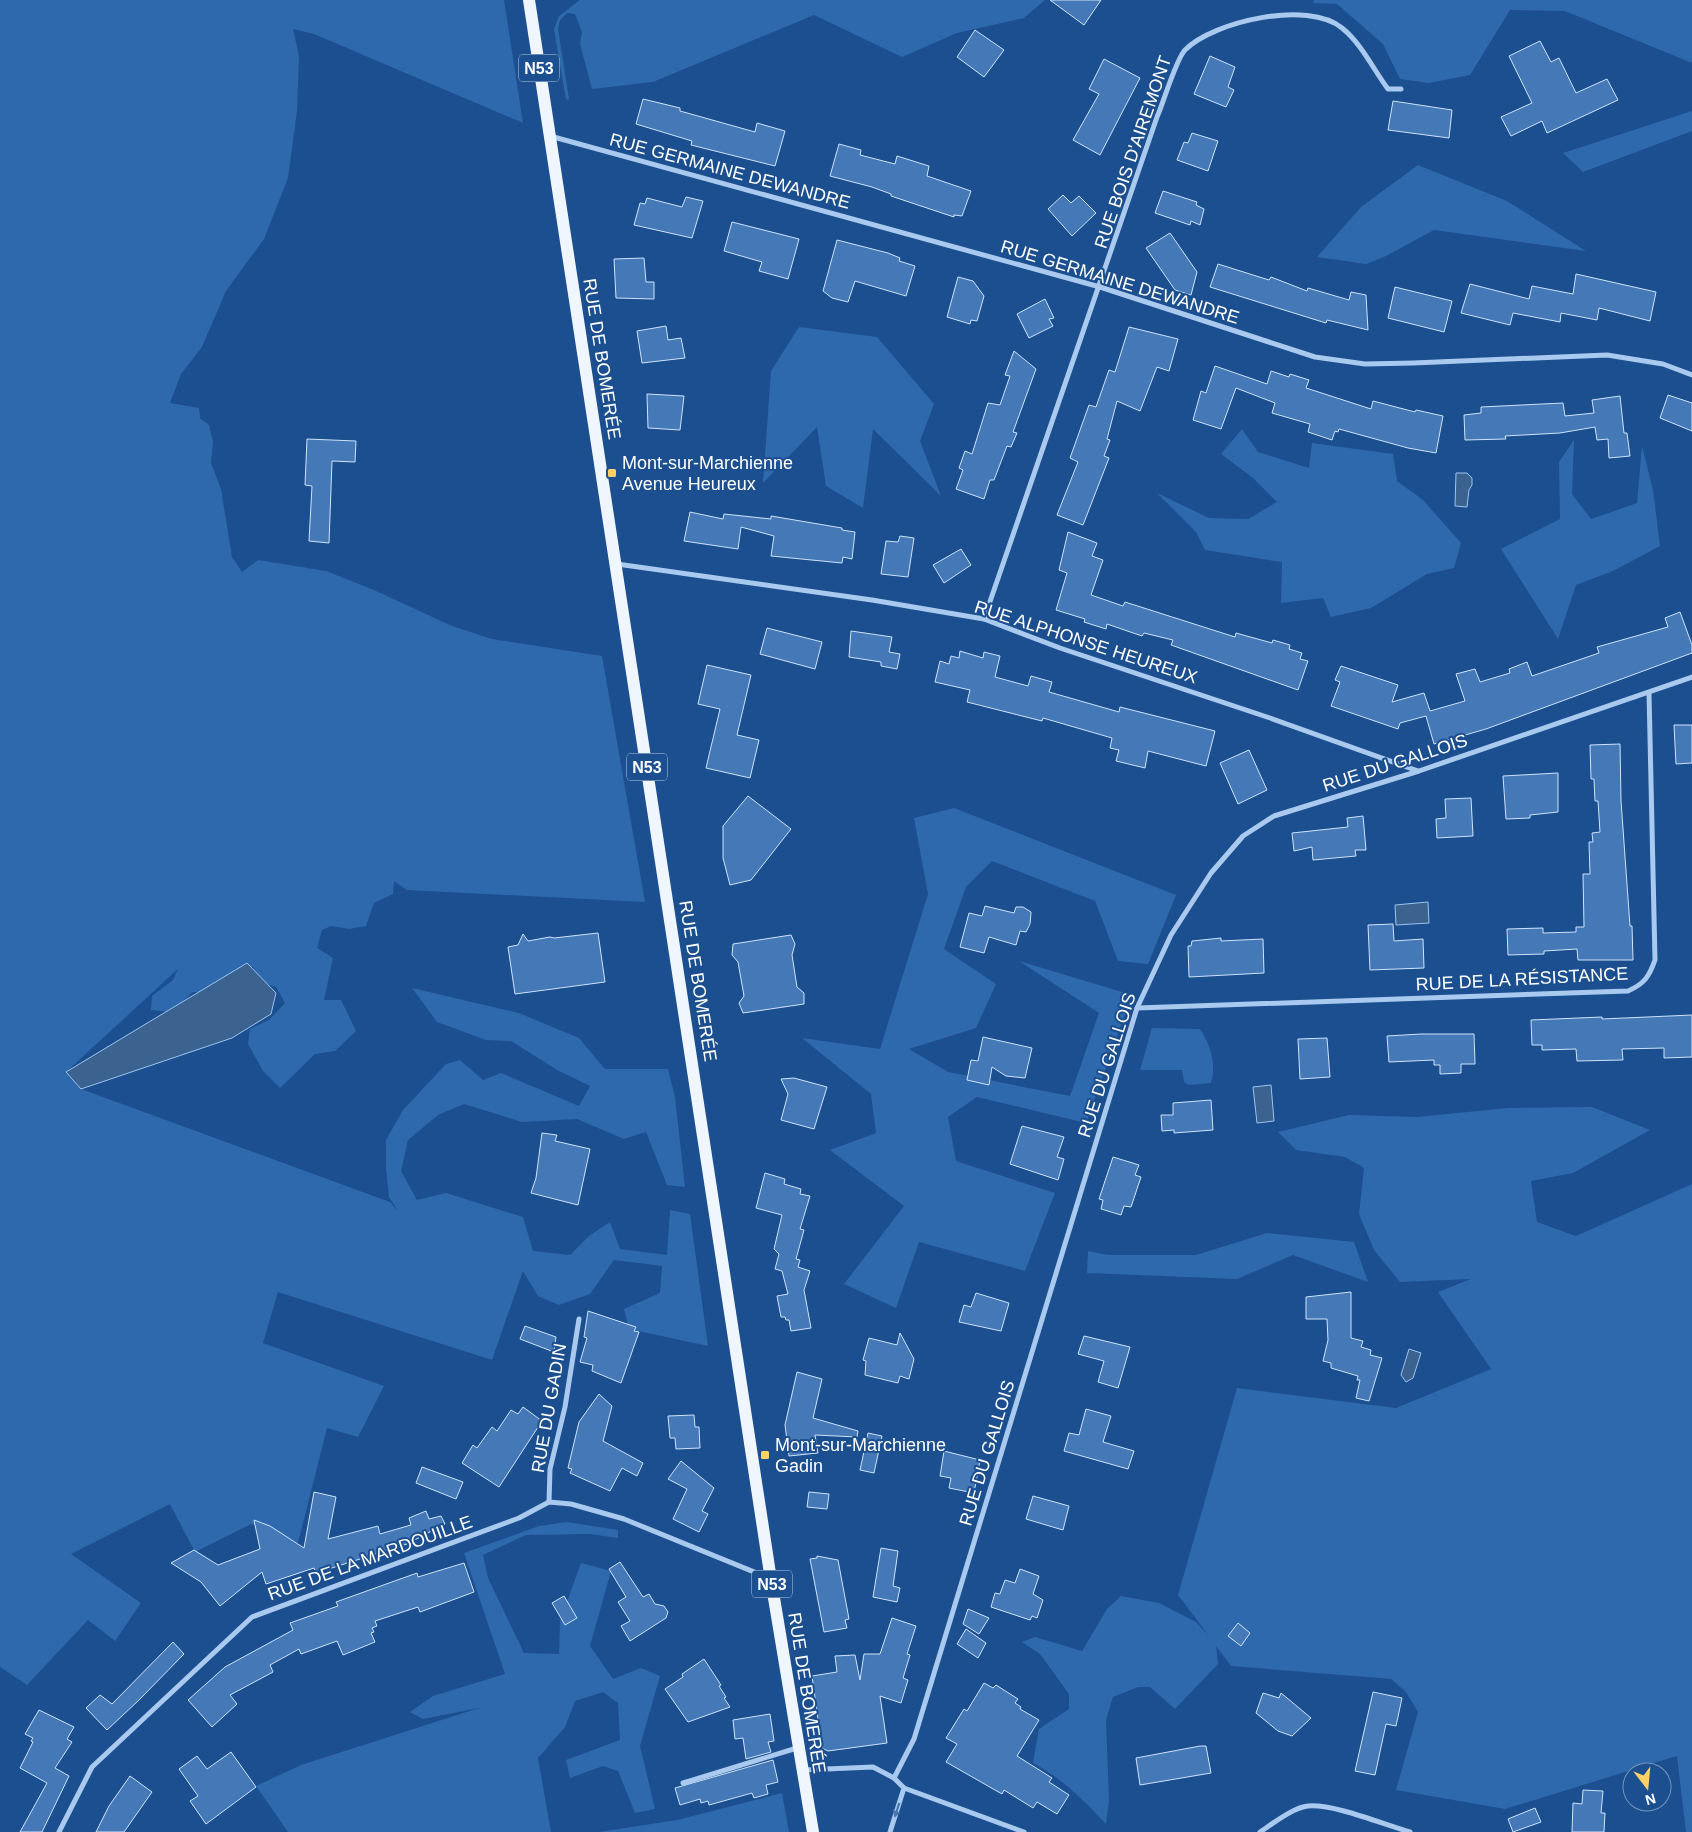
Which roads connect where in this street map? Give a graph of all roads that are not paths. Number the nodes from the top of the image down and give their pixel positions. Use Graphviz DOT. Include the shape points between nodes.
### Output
graph roads {
  1 [pos="529,0"];
  2 [pos="1401,89"];
  3 [pos="549,136"];
  4 [pos="1100,287"];
  5 [pos="1692,375"];
  6 [pos="616,564"];
  7 [pos="984,619"];
  8 [pos="1692,677"];
  9 [pos="1649,693"];
  10 [pos="1419,771"];
  11 [pos="1137,1008"];
  12 [pos="579,1319"];
  13 [pos="549,1502"];
  14 [pos="771,1580"];
  15 [pos="798,1747"];
  16 [pos="802,1770"];
  17 [pos="894,1778"];
  18 [pos="683,1783"];
  19 [pos="904,1788"];
  20 [pos="58,1832"];
  21 [pos="813,1832"];
  22 [pos="890,1832"];
  23 [pos="1024,1832"];
  24 [pos="1260,1832"];
  25 [pos="1410,1832"];
  1 -- 3 [label="main road, N53"];
  2 -- 4 [label="street, RUE BOIS D'AIREMONT" via="1388,89 1356,41 1341,27 1326,20 1292,13 1268,16 1219,29 1200,38 1183,52 1157,118"];
  3 -- 4 [label="street, RUE GERMAINE DEWANDRE"];
  3 -- 6 [label="main road, RUE DE BOMERÉE / N53"];
  4 -- 5 [label="street, RUE GERMAINE DEWANDRE" via="1315,357 1339,361 1413,364 1607,355 1663,364"];
  4 -- 7 [label="street, RUE BOIS D'AIREMONT"];
  6 -- 7 [label="street, RUE ALPHONSE HEUREUX"];
  6 -- 14 [label="main road, RUE DE BOMERÉE / N53"];
  7 -- 10 [label="street, RUE ALPHONSE HEUREUX"];
  8 -- 9 [label="street, RUE DU GALLOIS"];
  9 -- 10 [label="street, RUE DU GALLOIS"];
  9 -- 11 [label="street, RUE DE LA RÉSISTANCE" via="1654,960 1650,975 1642,985 1628,991"];
  10 -- 11 [label="street, RUE DU GALLOIS" via="1274,816 1243,836 1211,873 1171,935"];
  11 -- 17 [label="street, RUE DU GALLOIS" via="914,1739"];
  12 -- 13 [label="street, RUE DU GADIN" via="565,1406 550,1469"];
  13 -- 14 [label="street" via="570,1504 624,1519"];
  13 -- 20 [label="street, RUE DE LA MARDOUILLE" via="518,1518 252,1617 92,1767"];
  14 -- 15 [label="main road, RUE DE BOMERÉE / N53"];
  15 -- 16 [label="main road, RUE DE BOMERÉE / N53"];
  15 -- 18 [label="street"];
  16 -- 17 [label="street" via="873,1767"];
  16 -- 21 [label="main road, RUE DE BOMERÉE / N53"];
  17 -- 19 [label="street"];
  19 -- 22 [label="street, one-way"];
  19 -- 23 [label="street"];
  24 -- 25 [label="street" via="1306,1806 1334,1809"];
}
